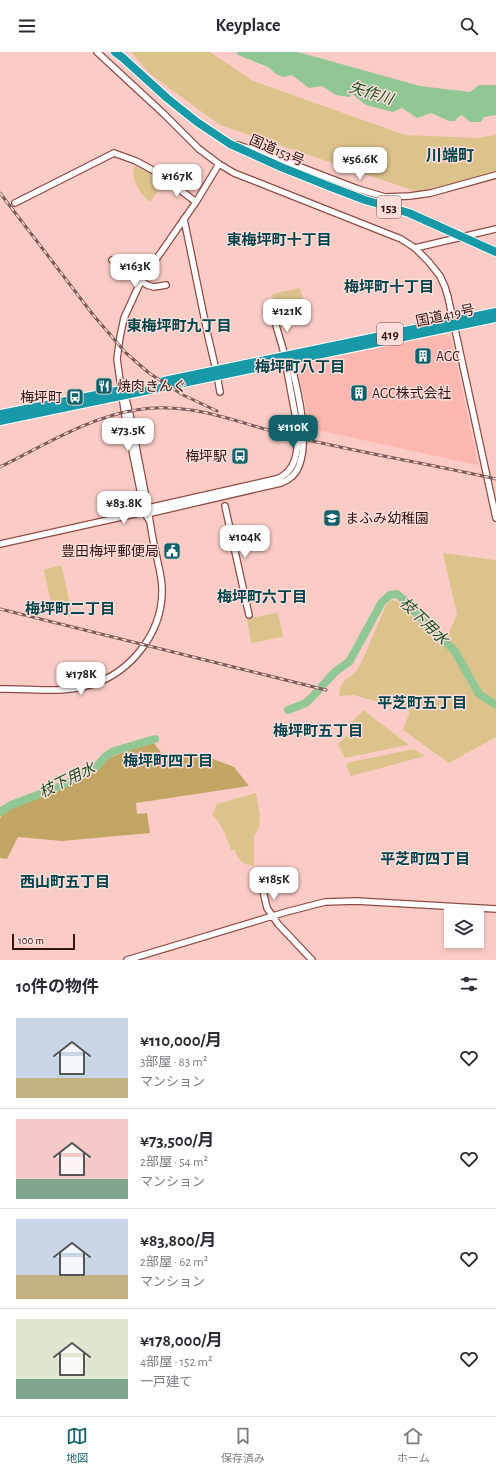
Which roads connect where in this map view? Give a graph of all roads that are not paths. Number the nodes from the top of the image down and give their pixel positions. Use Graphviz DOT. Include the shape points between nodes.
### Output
graph roads {
  1 [pos="97,52"];
  2 [pos="115,52"];
  3 [pos="230,144"];
  4 [pos="219,164"];
  5 [pos="496,176"];
  6 [pos="196,202"];
  7 [pos="15,203"];
  8 [pos="184,219"];
  9 [pos="496,229"];
  10 [pos="464,237"];
  11 [pos="415,248"];
  12 [pos="496,252"];
  13 [pos="112,260"];
  14 [pos="141,281"];
  15 [pos="166,285"];
  16 [pos="496,312"];
  17 [pos="496,318"];
  18 [pos="275,322"];
  19 [pos="454,323"];
  20 [pos="287,356"];
  21 [pos="217,373"];
  22 [pos="220,392"];
  23 [pos="124,393"];
  24 [pos="0,414"];
  25 [pos="0,421"];
  26 [pos="225,506"];
  27 [pos="147,511"];
  28 [pos="496,518"];
  29 [pos="0,544"];
  30 [pos="249,615"];
  31 [pos="0,689"];
  32 [pos="262,891"];
  33 [pos="496,909"];
  34 [pos="272,916"];
  35 [pos="127,960"];
  36 [pos="312,960"];
  1 -- 4 [label="street" via="199,149"];
  2 -- 3 [label="highway, 国道153号 / 153" via="197,122"];
  3 -- 5 [label="street" via="242,145 385,197 431,194"];
  3 -- 10 [label="highway, 国道153号 / 153" via="331,187 410,213"];
  4 -- 6 [label="street"];
  4 -- 11 [label="street" via="270,188 393,235"];
  6 -- 7 [label="street" via="158,173 114,153"];
  6 -- 8 [label="street"];
  8 -- 14 [label="street"];
  8 -- 21 [label="street"];
  9 -- 10 [label="street"];
  10 -- 11 [label="street"];
  10 -- 12 [label="highway, 国道153号 / 153"];
  11 -- 19 [label="street" via="440,276 446,287"];
  13 -- 14 [label="street"];
  14 -- 15 [label="street" via="154,287"];
  14 -- 23 [label="street" via="124,318 120,337 117,358"];
  16 -- 19 [label="highway, 国道419号 / 419"];
  17 -- 19 [label="highway, 国道419号 / 419"];
  18 -- 20 [label="street"];
  19 -- 20 [label="highway, 国道419号 / 419"];
  19 -- 28 [label="street"];
  20 -- 21 [label="highway, 国道419号 / 419"];
  20 -- 27 [label="street" via="301,408 303,429 300,461 294,474 282,483"];
  21 -- 22 [label="street"];
  21 -- 23 [label="highway, 国道419号 / 419"];
  23 -- 24 [label="highway, 国道419号 / 419"];
  23 -- 25 [label="highway, 国道419号 / 419"];
  23 -- 27 [label="street" via="125,416"];
  26 -- 30 [label="street"];
  27 -- 29 [label="street"];
  27 -- 31 [label="street" via="161,577 162,597 151,634 135,658 114,674 83,687 60,690"];
  32 -- 34 [label="street"];
  33 -- 34 [label="street" via="336,901"];
  34 -- 35 [label="street"];
  34 -- 36 [label="street"];
}
